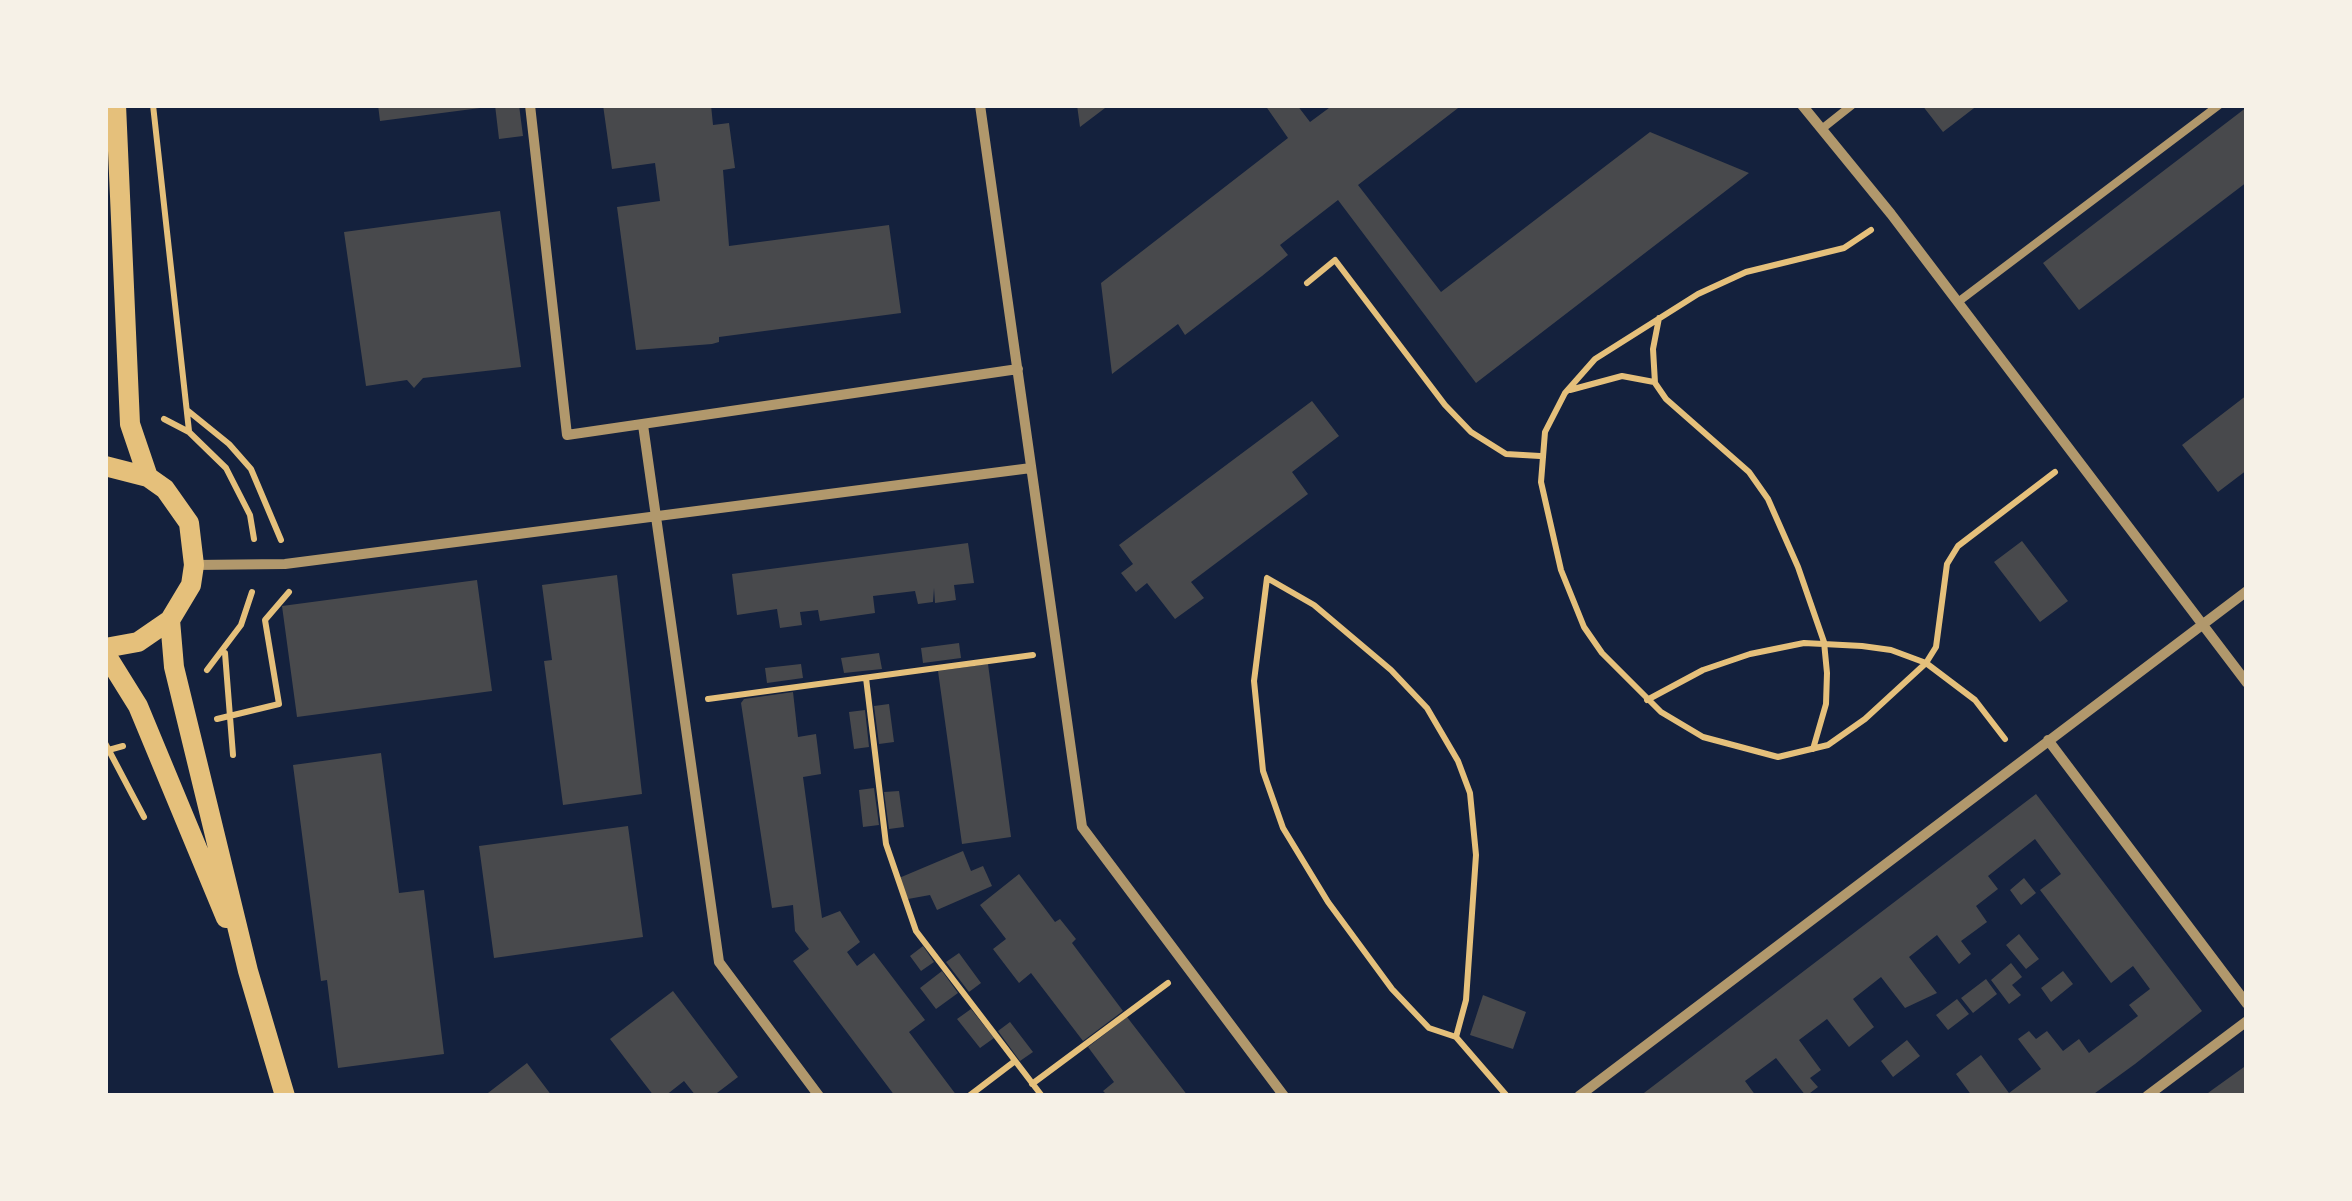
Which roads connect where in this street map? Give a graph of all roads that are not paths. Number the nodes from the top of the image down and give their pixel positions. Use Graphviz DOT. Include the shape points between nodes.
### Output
graph roads {
  1 [pos="116,105"];
  2 [pos="530,105"];
  3 [pos="980,105"];
  4 [pos="1802,105"];
  5 [pos="1852,105"];
  6 [pos="2219,105"];
  7 [pos="1822,128"];
  8 [pos="1958,302"];
  9 [pos="1018,368"];
  10 [pos="643,425"];
  11 [pos="105,466"];
  12 [pos="1031,468"];
  13 [pos="148,477"];
  14 [pos="654,516"];
  15 [pos="194,565"];
  16 [pos="2247,591"];
  17 [pos="170,620"];
  18 [pos="2202,625"];
  19 [pos="105,651"];
  20 [pos="2247,682"];
  21 [pos="2048,740"];
  22 [pos="248,971"];
  23 [pos="2247,1004"];
  24 [pos="2247,1021"];
  25 [pos="285,1096"];
  26 [pos="819,1096"];
  27 [pos="1284,1096"];
  28 [pos="1579,1096"];
  29 [pos="2146,1096"];
  1 -- 13 [label="main road" via="130,424"];
  2 -- 10 [label="street" via="566,435"];
  3 -- 9 [label="street"];
  4 -- 7 [label="street"];
  5 -- 7 [label="lane"];
  6 -- 8 [label="lane"];
  7 -- 8 [label="street"];
  8 -- 18 [label="street"];
  9 -- 10 [label="street"];
  9 -- 12 [label="street"];
  10 -- 14 [label="street"];
  11 -- 13 [label="main road"];
  12 -- 14 [label="street"];
  12 -- 27 [label="street" via="1082,827"];
  13 -- 15 [label="main road" via="189,524"];
  14 -- 15 [label="street" via="285,564"];
  14 -- 26 [label="street" via="719,962"];
  15 -- 17 [label="main road" via="191,585"];
  16 -- 18 [label="street"];
  17 -- 19 [label="main road" via="138,642"];
  17 -- 22 [label="main road" via="174,667"];
  18 -- 20 [label="street"];
  18 -- 21 [label="street"];
  19 -- 22 [label="main road" via="130,690"];
  21 -- 23 [label="street"];
  21 -- 28 [label="street"];
  22 -- 25 [label="main road"];
  24 -- 29 [label="street"];
}
